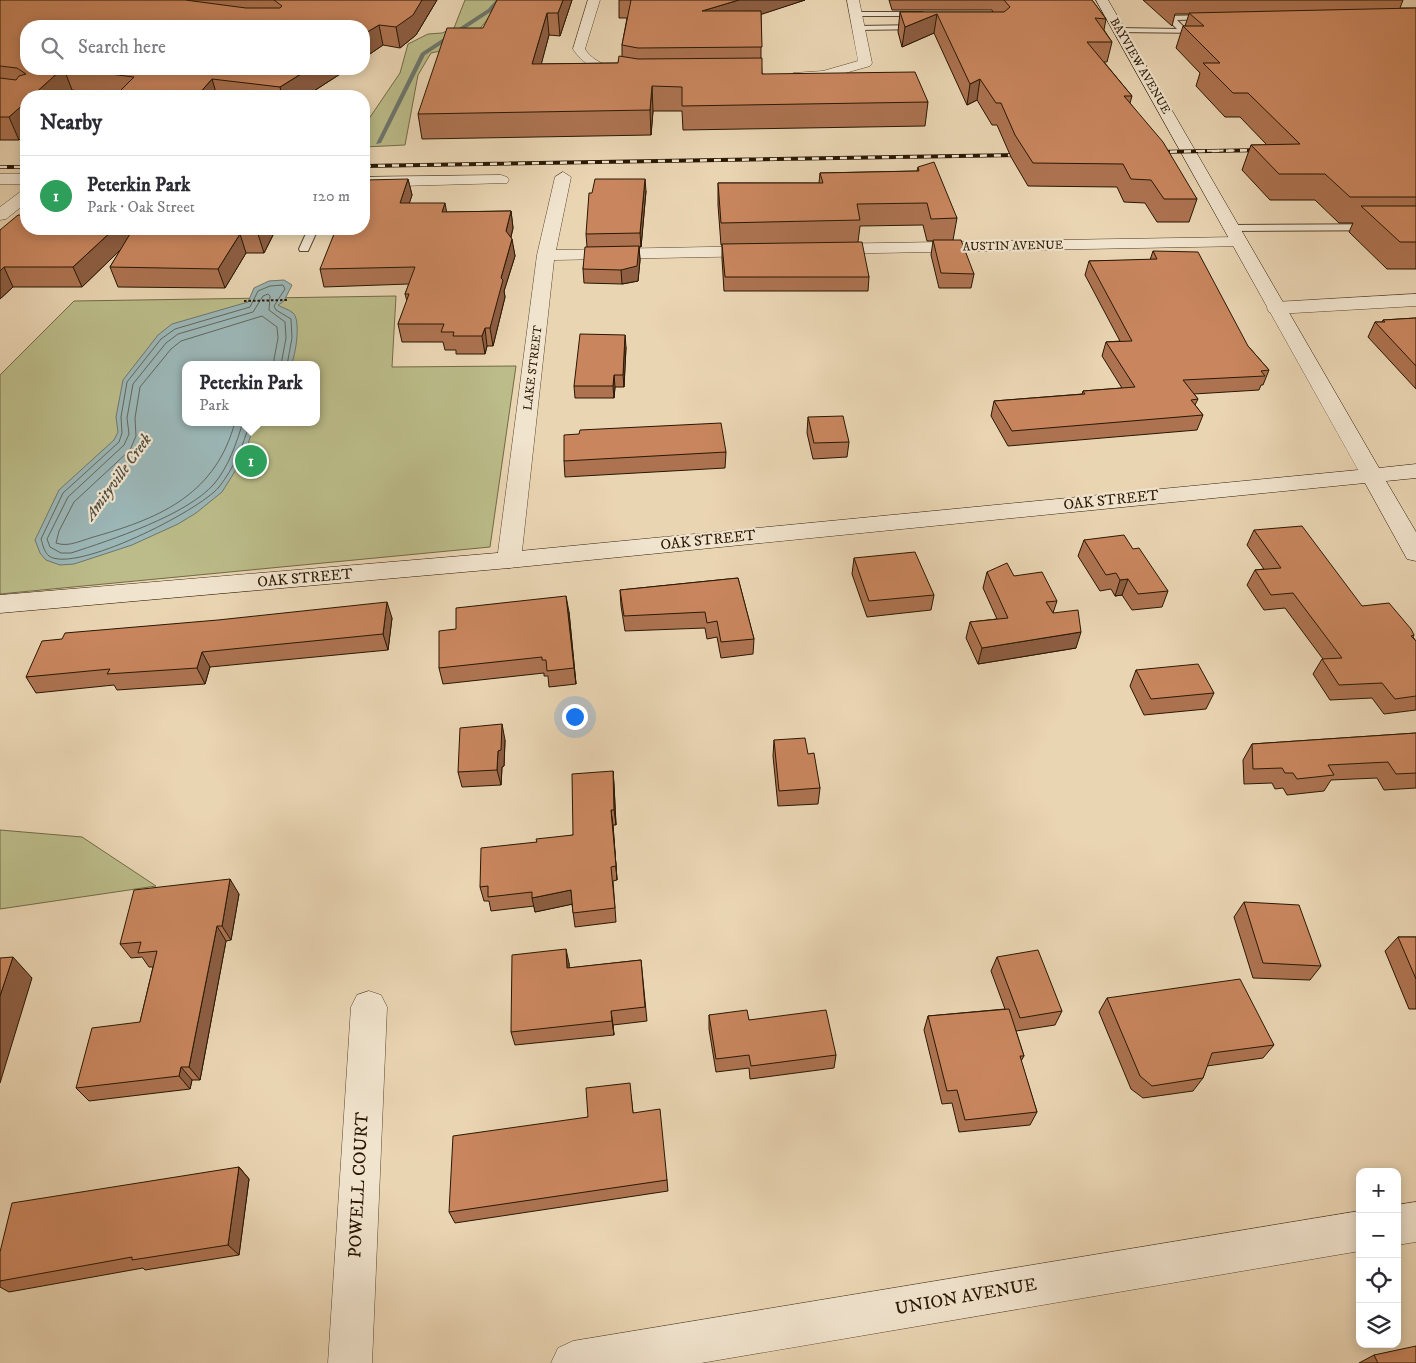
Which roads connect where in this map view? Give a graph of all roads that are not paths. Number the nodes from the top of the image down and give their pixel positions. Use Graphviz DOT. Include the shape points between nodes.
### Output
graph roads {
  1 [pos="594,0"];
  2 [pos="853,0"];
  3 [pos="1102,0"];
  4 [pos="855,14"];
  5 [pos="933,14"];
  6 [pos="1220,17"];
  7 [pos="934,27"];
  8 [pos="858,28"];
  9 [pos="1119,30"];
  10 [pos="1213,30"];
  11 [pos="1184,31"];
  12 [pos="639,76"];
  13 [pos="785,76"];
  14 [pos="563,177"];
  15 [pos="20,179"];
  16 [pos="0,180"];
  17 [pos="502,180"];
  18 [pos="370,182"];
  19 [pos="20,200"];
  20 [pos="0,215"];
  21 [pos="1416,227"];
  22 [pos="310,235"];
  23 [pos="1236,235"];
  24 [pos="304,249"];
  25 [pos="811,249"];
  26 [pos="772,250"];
  27 [pos="546,255"];
  28 [pos="1416,300"];
  29 [pos="1276,308"];
  30 [pos="1416,471"];
  31 [pos="1371,474"];
  32 [pos="1416,553"];
  33 [pos="509,560"];
  34 [pos="0,604"];
  35 [pos="368,1007"];
  36 [pos="1416,1222"];
  37 [pos="1401,1224"];
  38 [pos="1356,1232"];
  39 [pos="350,1363"];
  40 [pos="573,1363"];
  1 -- 12 [label="street" via="579,49 583,58 614,72"];
  2 -- 4 [label="street"];
  3 -- 9 [label="street, BAYVIEW AVENUE"];
  4 -- 5 [label="lane"];
  4 -- 8 [label="street"];
  6 -- 11 [label="lane" via="1171,18"];
  7 -- 8 [label="lane"];
  8 -- 13 [label="street" via="864,63 824,76"];
  9 -- 11 [label="lane"];
  9 -- 23 [label="street, BAYVIEW AVENUE"];
  10 -- 11 [label="lane"];
  14 -- 27 [label="street, LAKE STREET"];
  15 -- 16 [label="street"];
  17 -- 18 [label="street"];
  19 -- 20 [label="street"];
  21 -- 23 [label="lane"];
  22 -- 24 [label="lane"];
  23 -- 25 [label="street, AUSTIN AVENUE"];
  23 -- 29 [label="street, BAYVIEW AVENUE"];
  26 -- 27 [label="street"];
  27 -- 33 [label="street, LAKE STREET"];
  28 -- 29 [label="street"];
  29 -- 31 [label="street, BAYVIEW AVENUE"];
  30 -- 31 [label="street, OAK STREET"];
  31 -- 32 [label="street, BAYVIEW AVENUE"];
  31 -- 33 [label="street, OAK STREET"];
  33 -- 34 [label="street, OAK STREET"];
  35 -- 39 [label="street, POWELL COURT"];
  36 -- 37 [label="street"];
  38 -- 40 [label="street, UNION AVENUE"];
}
